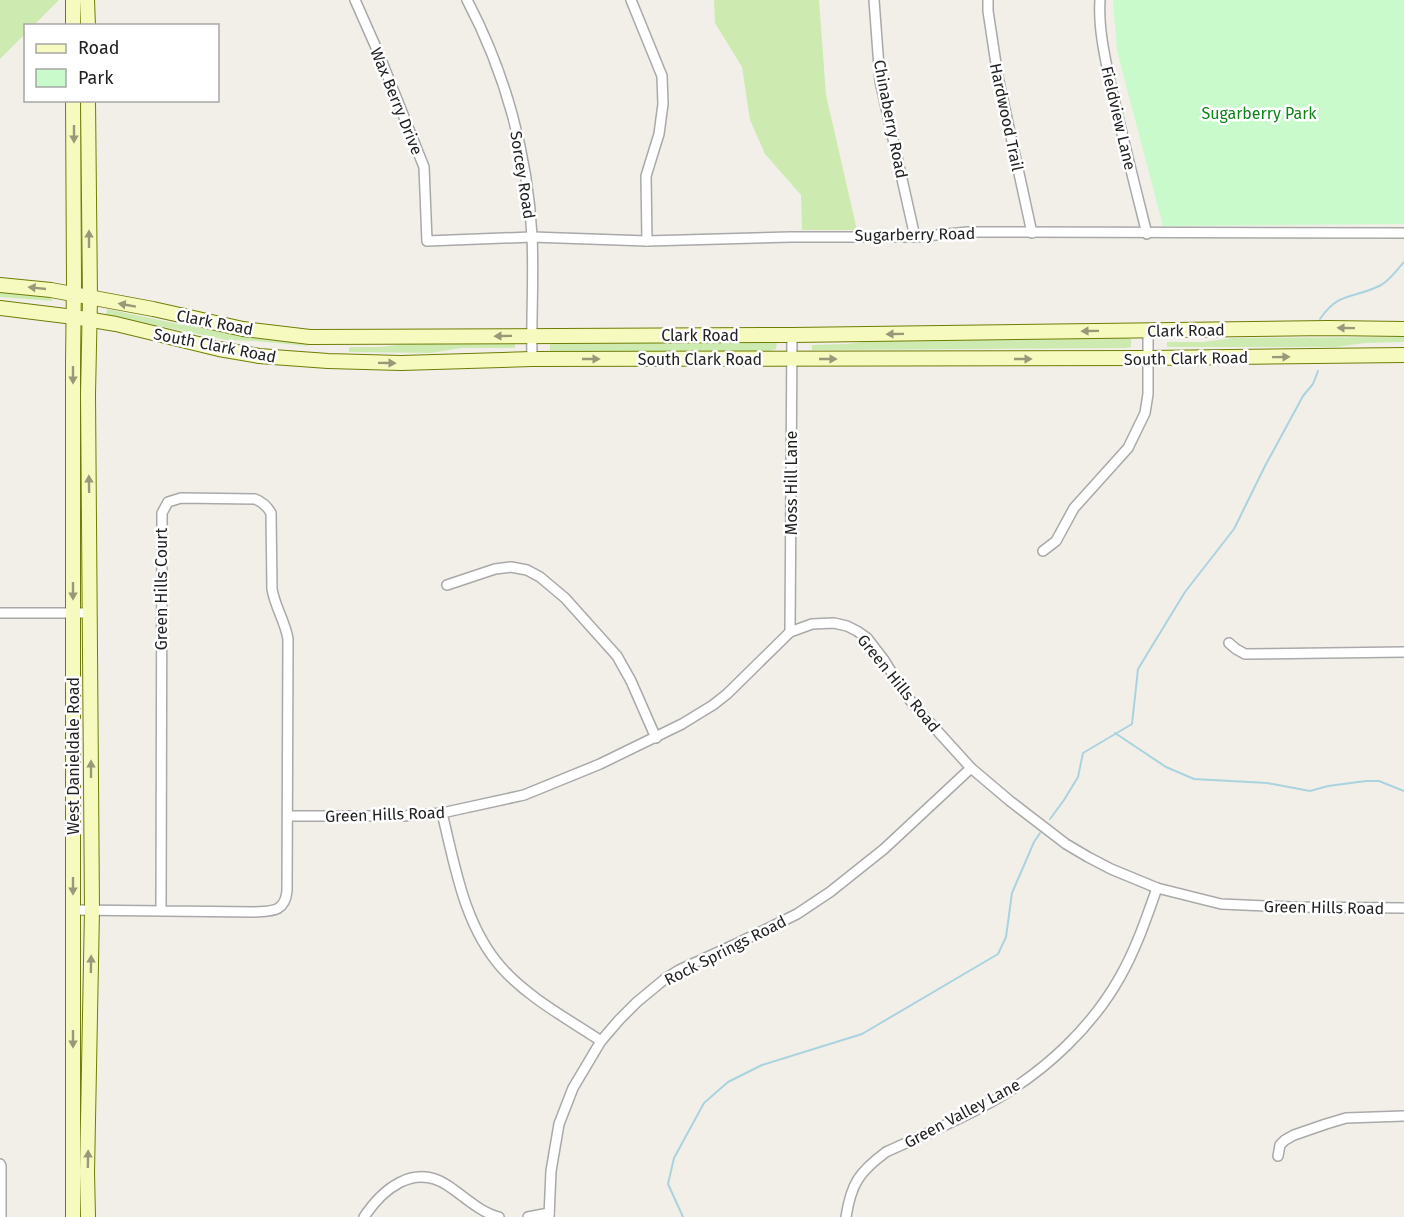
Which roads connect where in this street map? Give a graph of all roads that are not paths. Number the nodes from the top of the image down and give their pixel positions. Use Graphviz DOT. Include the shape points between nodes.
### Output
graph roads {
  1 [pos="73,0"];
  2 [pos="87,0"];
  3 [pos="354,0"];
  4 [pos="467,0"];
  5 [pos="631,0"];
  6 [pos="874,0"];
  7 [pos="988,0"];
  8 [pos="1100,0"];
  9 [pos="73,24"];
  10 [pos="87,24"];
  11 [pos="73,102"];
  12 [pos="88,102"];
  13 [pos="1032,233"];
  14 [pos="1404,233"];
  15 [pos="1147,234"];
  16 [pos="532,237"];
  17 [pos="915,237"];
  18 [pos="427,241"];
  19 [pos="647,241"];
  20 [pos="0,285"];
  21 [pos="74,295"];
  22 [pos="90,298"];
  23 [pos="0,308"];
  24 [pos="74,316"];
  25 [pos="89,319"];
  26 [pos="1404,329"];
  27 [pos="1148,331"];
  28 [pos="792,335"];
  29 [pos="531,336"];
  30 [pos="330,338"];
  31 [pos="1404,355"];
  32 [pos="1148,358"];
  33 [pos="532,359"];
  34 [pos="792,359"];
  35 [pos="328,361"];
  36 [pos="89,460"];
  37 [pos="73,462"];
  38 [pos="1043,550"];
  39 [pos="73,551"];
  40 [pos="90,551"];
  41 [pos="447,585"];
  42 [pos="0,613"];
  43 [pos="73,613"];
  44 [pos="91,613"];
  45 [pos="790,632"];
  46 [pos="1228,643"];
  47 [pos="1404,652"];
  48 [pos="656,738"];
  49 [pos="971,768"];
  50 [pos="442,813"];
  51 [pos="288,816"];
  52 [pos="1157,888"];
  53 [pos="1404,908"];
  54 [pos="73,910"];
  55 [pos="92,910"];
  56 [pos="161,910"];
  57 [pos="73,1006"];
  58 [pos="90,1006"];
  59 [pos="601,1041"];
  60 [pos="73,1112"];
  61 [pos="88,1112"];
  62 [pos="1404,1116"];
  63 [pos="1278,1156"];
  64 [pos="0,1164"];
  65 [pos="549,1215"];
  66 [pos="1,1217"];
  67 [pos="73,1217"];
  68 [pos="88,1217"];
  69 [pos="364,1217"];
  70 [pos="499,1217"];
  71 [pos="528,1217"];
  72 [pos="846,1217"];
  1 -- 9 [label="main road"];
  2 -- 10 [label="main road"];
  3 -- 18 [label="street, Wax Berry Drive" via="424,167"];
  4 -- 16 [label="street, Sorcey Road" via="500,74 515,122 529,195"];
  5 -- 19 [label="street" via="662,76 663,104 646,176"];
  6 -- 17 [label="street, Chinaberry Road" via="880,81"];
  7 -- 13 [label="street, Hardwood Trail" via="998,77"];
  8 -- 15 [label="street, Fieldview Lane" via="1104,56"];
  11 -- 21 [label="main road, West Danieldale Road, one-way"];
  22 -- 12 [label="main road, West Danieldale Road, one-way"];
  13 -- 15 [label="street, Sugarberry Road"];
  13 -- 17 [label="street, Sugarberry Road" via="968,232"];
  14 -- 15 [label="street, Sugarberry Road"];
  16 -- 18 [label="street, Sugarberry Road"];
  16 -- 19 [label="street, Sugarberry Road"];
  16 -- 29 [label="street, Sorcey Road"];
  17 -- 19 [label="street, Sugarberry Road"];
  21 -- 20 [label="main road, Clark Road, one-way"];
  21 -- 22 [label="main road, Clark Road"];
  21 -- 24 [label="main road, West Danieldale Road"];
  22 -- 25 [label="main road, West Danieldale Road"];
  30 -- 22 [label="main road, Clark Road, one-way" via="243,329"];
  23 -- 24 [label="main road, South Clark Road"];
  24 -- 25 [label="main road, South Clark Road"];
  24 -- 37 [label="main road, West Danieldale Road, one-way"];
  25 -- 35 [label="main road, South Clark Road" via="219,349"];
  25 -- 36 [label="main road, West Danieldale Road"];
  26 -- 27 [label="main road, Clark Road, one-way"];
  27 -- 28 [label="main road, Clark Road, one-way"];
  27 -- 32 [label="street"];
  28 -- 29 [label="main road, Clark Road"];
  28 -- 34 [label="street, Moss Hill Lane"];
  29 -- 30 [label="main road, Clark Road, one-way"];
  29 -- 33 [label="street, Sorcey Road"];
  30 -- 35 [label="main road"];
  32 -- 31 [label="main road, South Clark Road, one-way"];
  34 -- 32 [label="main road, South Clark Road, one-way"];
  32 -- 38 [label="street" via="1145,413 1128,448 1074,508 1056,541"];
  33 -- 34 [label="main road, South Clark Road, one-way"];
  35 -- 33 [label="main road, South Clark Road, one-way"];
  34 -- 45 [label="street, Moss Hill Lane"];
  36 -- 37 [label="main road"];
  40 -- 36 [label="main road, West Danieldale Road, one-way"];
  37 -- 39 [label="main road, West Danieldale Road"];
  39 -- 40 [label="main road"];
  39 -- 43 [label="main road, West Danieldale Road, one-way"];
  40 -- 44 [label="main road, West Danieldale Road"];
  41 -- 48 [label="street" via="511,567 526,570 552,586 617,656"];
  42 -- 43 [label="street"];
  43 -- 44 [label="street"];
  43 -- 54 [label="main road, West Danieldale Road, one-way"];
  55 -- 44 [label="main road, West Danieldale Road, one-way"];
  45 -- 48 [label="street, Green Hills Road" via="727,694"];
  45 -- 49 [label="street, Green Hills Road" via="822,623 857,631 884,660 913,704"];
  46 -- 47 [label="street" via="1245,654"];
  48 -- 50 [label="street, Green Hills Road" via="532,792"];
  49 -- 52 [label="street, Green Hills Road" via="1066,844"];
  49 -- 59 [label="street, Rock Springs Road" via="884,849 830,892 797,914 666,978"];
  50 -- 51 [label="street, Green Hills Road"];
  50 -- 59 [label="street" via="468,909 488,951 521,986"];
  51 -- 56 [label="street, Green Hills Court" via="287,891 280,908 255,912"];
  51 -- 56 [label="street, Green Hills Court" via="288,639 272,588 271,513 255,499 173,500 164,507 161,519"];
  52 -- 53 [label="street, Green Hills Road" via="1239,906"];
  52 -- 72 [label="street, Green Valley Lane" via="1120,978 1072,1039 1031,1076 999,1097 872,1162 854,1187"];
  54 -- 55 [label="street, Green Hills Court"];
  54 -- 57 [label="main road, West Danieldale Road"];
  55 -- 56 [label="street, Green Hills Court"];
  58 -- 55 [label="main road, West Danieldale Road, one-way"];
  57 -- 58 [label="main road"];
  57 -- 60 [label="main road, West Danieldale Road, one-way"];
  58 -- 61 [label="main road, West Danieldale Road"];
  59 -- 65 [label="street, Rock Springs Road" via="573,1088 559,1124"];
  60 -- 61 [label="main road"];
  60 -- 67 [label="main road, West Danieldale Road"];
  68 -- 61 [label="main road, West Danieldale Road, one-way"];
  62 -- 63 [label="street" via="1346,1118 1326,1124 1285,1140"];
  64 -- 66 [label="street"];
  65 -- 71 [label="street"];
  69 -- 70 [label="street" via="398,1182 423,1178 444,1183 478,1208"];
}
